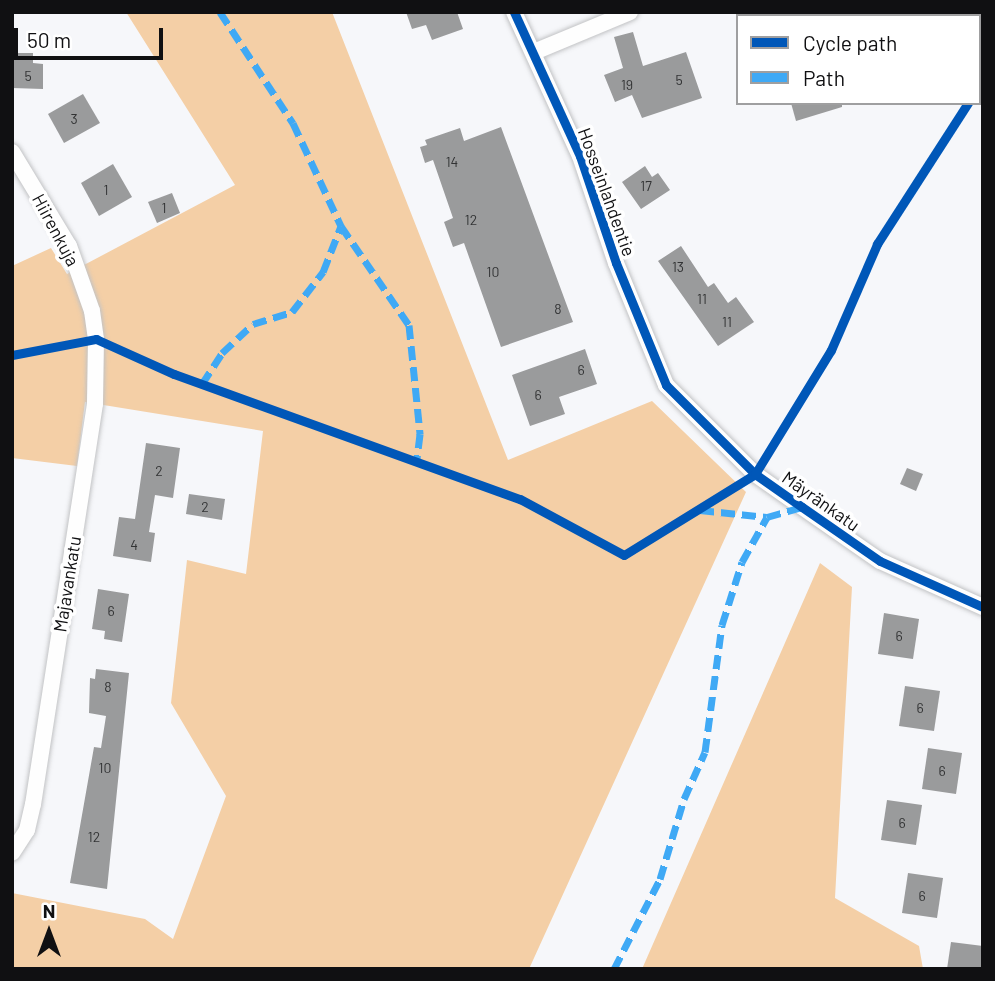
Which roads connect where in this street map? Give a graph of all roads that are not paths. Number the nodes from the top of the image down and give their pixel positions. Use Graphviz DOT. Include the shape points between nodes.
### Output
graph roads {
  1 [pos="514,12"];
  2 [pos="630,12"];
  3 [pos="534,52"];
  4 [pos="12,152"];
  5 [pos="92,311"];
  6 [pos="666,385"];
  7 [pos="983,607"];
  8 [pos="12,853"];
  1 -- 3 [label="street, Hosseinlahdentie"];
  2 -- 3 [label="street"];
  3 -- 6 [label="street, Hosseinlahdentie" via="580,156 616,263"];
  4 -- 5 [label="street, Hiirenkuja" via="69,246"];
  5 -- 8 [label="street, Majavankatu" via="95,404 33,804 27,831"];
  6 -- 7 [label="street, Mäyränkatu" via="755,474 802,507 880,561"];
}
